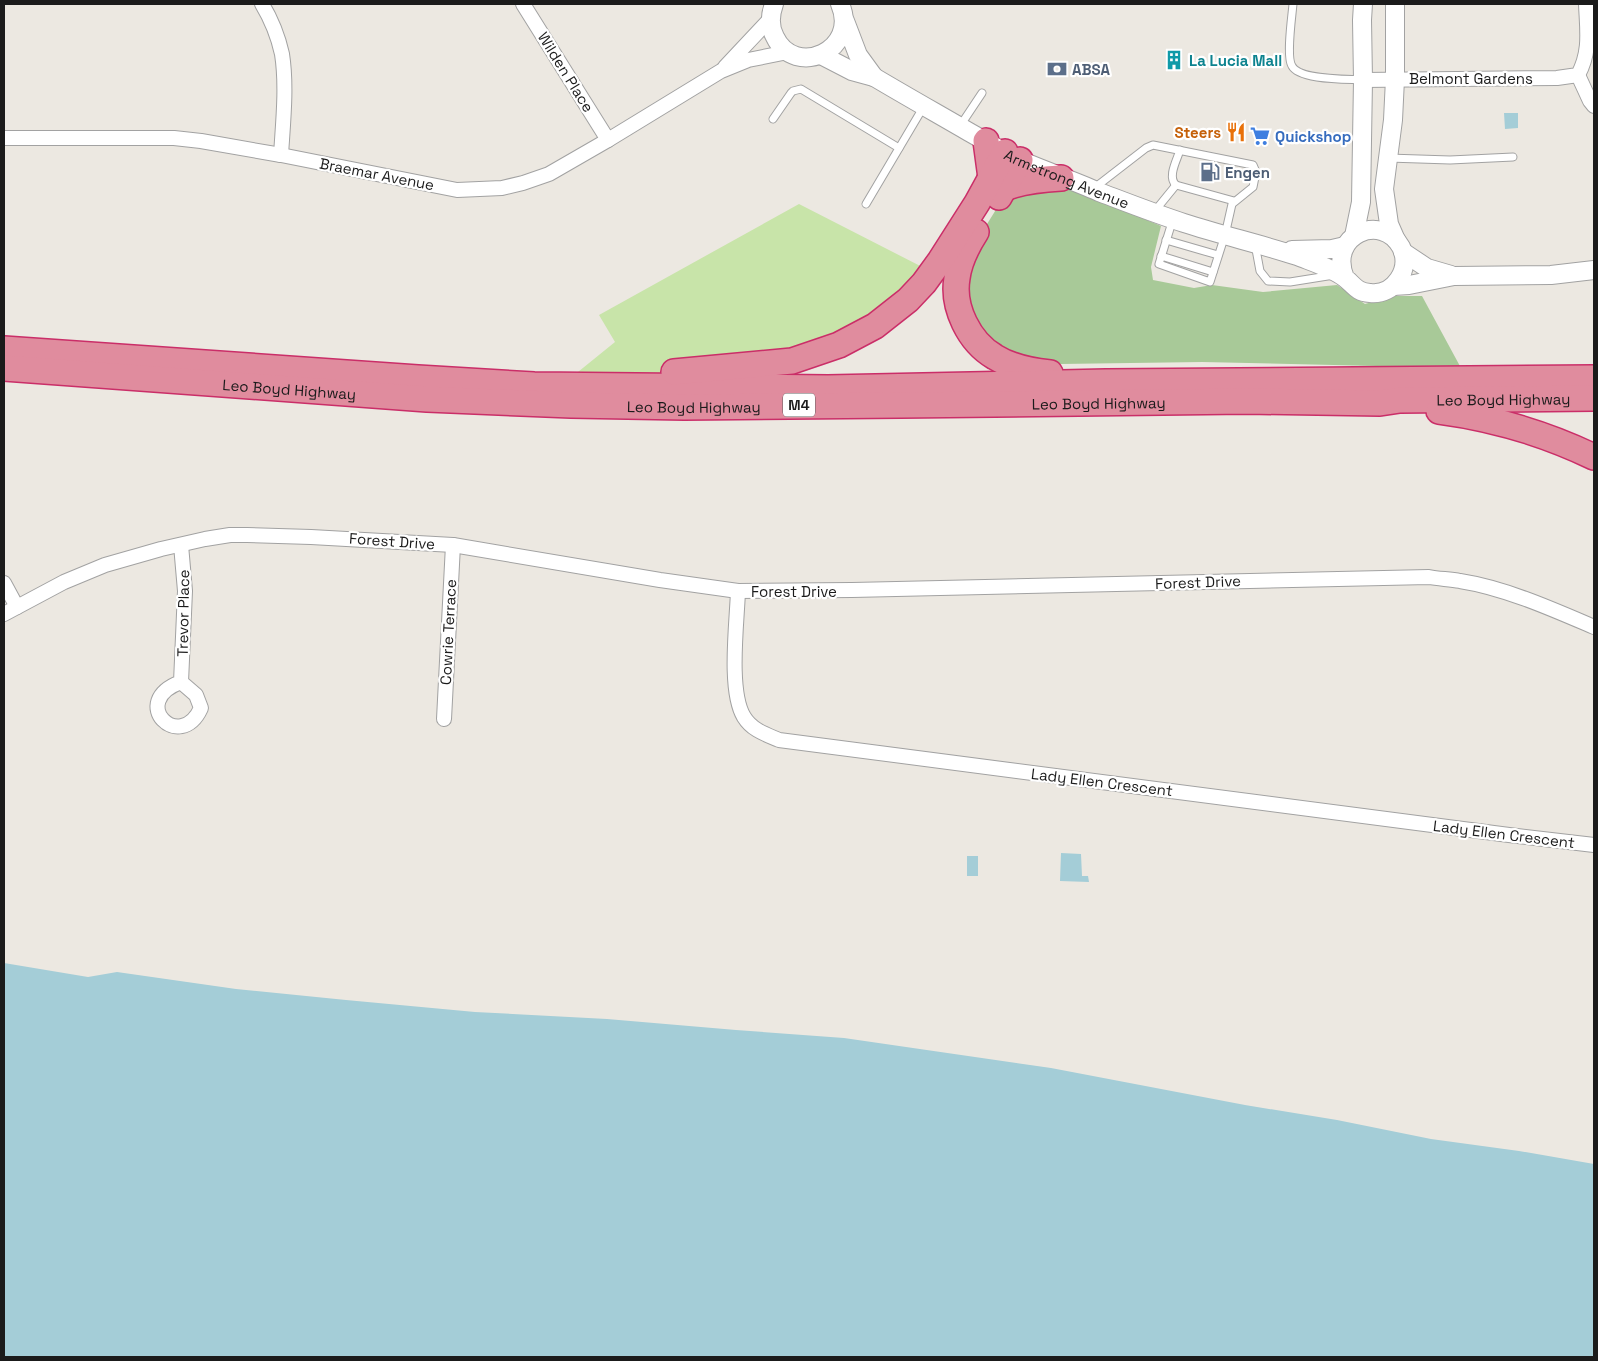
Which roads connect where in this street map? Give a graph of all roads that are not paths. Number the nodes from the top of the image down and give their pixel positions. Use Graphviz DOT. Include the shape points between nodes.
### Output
graph roads {
  1 [pos="262,4"];
  2 [pos="523,4"];
  3 [pos="1293,4"];
  4 [pos="1363,4"];
  5 [pos="1395,4"];
  6 [pos="1586,4"];
  7 [pos="844,10"];
  8 [pos="772,12"];
  9 [pos="788,52"];
  10 [pos="821,55"];
  11 [pos="720,71"];
  12 [pos="1578,76"];
  13 [pos="874,77"];
  14 [pos="1395,79"];
  15 [pos="1363,80"];
  16 [pos="982,93"];
  17 [pos="924,106"];
  18 [pos="1594,106"];
  19 [pos="773,119"];
  20 [pos="960,126"];
  21 [pos="4,138"];
  22 [pos="608,140"];
  23 [pos="899,148"];
  24 [pos="1180,150"];
  25 [pos="1004,151"];
  26 [pos="281,155"];
  27 [pos="1387,158"];
  28 [pos="1512,158"];
  29 [pos="1061,178"];
  30 [pos="998,183"];
  31 [pos="1176,185"];
  32 [pos="1092,189"];
  33 [pos="1234,201"];
  34 [pos="866,204"];
  35 [pos="1154,213"];
  36 [pos="1173,220"];
  37 [pos="1225,235"];
  38 [pos="1166,240"];
  39 [pos="1349,241"];
  40 [pos="1255,244"];
  41 [pos="1399,246"];
  42 [pos="1274,249"];
  43 [pos="1218,255"];
  44 [pos="1594,270"];
  45 [pos="1342,276"];
  46 [pos="1454,276"];
  47 [pos="1393,286"];
  48 [pos="4,349"];
  49 [pos="4,368"];
  50 [pos="1594,378"];
  51 [pos="1106,382"];
  52 [pos="600,386"];
  53 [pos="1594,398"];
  54 [pos="1380,403"];
  55 [pos="1594,457"];
  56 [pos="181,545"];
  57 [pos="453,546"];
  58 [pos="4,582"];
  59 [pos="738,591"];
  60 [pos="18,607"];
  61 [pos="4,614"];
  62 [pos="1594,627"];
  63 [pos="181,682"];
  64 [pos="444,720"];
  65 [pos="1594,845"];
  1 -- 26 [label="street" via="282,54"];
  2 -- 22 [label="street, Wilden Place"];
  3 -- 15 [label="lane" via="1292,68 1298,74"];
  4 -- 15 [label="street"];
  5 -- 14 [label="street"];
  6 -- 12 [label="street" via="1588,48"];
  7 -- 10 [label="street" via="843,32 838,42"];
  7 -- 13 [label="street, Armstrong Avenue" via="858,55"];
  8 -- 9 [label="street" via="772,31 777,42"];
  8 -- 11 [label="street, Braemar Avenue"];
  9 -- 10 [label="street" via="808,58"];
  9 -- 11 [label="street, Braemar Avenue" via="748,60"];
  10 -- 13 [label="street, Armstrong Avenue" via="852,71"];
  11 -- 22 [label="street, Braemar Avenue"];
  12 -- 14 [label="street, Belmont Gardens"];
  12 -- 18 [label="street"];
  13 -- 17 [label="street, Armstrong Avenue"];
  14 -- 15 [label="street, Belmont Gardens"];
  14 -- 27 [label="street"];
  15 -- 39 [label="street" via="1361,202"];
  16 -- 20 [label="lane"];
  17 -- 20 [label="street, Armstrong Avenue"];
  17 -- 23 [label="lane"];
  19 -- 23 [label="lane" via="791,93 801,89"];
  20 -- 25 [label="street, Armstrong Avenue"];
  21 -- 26 [label="street, Braemar Avenue" via="174,138"];
  22 -- 26 [label="street, Braemar Avenue" via="549,174 502,188 481,189 457,190"];
  23 -- 34 [label="lane"];
  24 -- 31 [label="lane" via="1172,177"];
  24 -- 32 [label="lane" via="1150,146"];
  24 -- 33 [label="lane" via="1255,167 1253,187"];
  25 -- 29 [label="street, Armstrong Avenue"];
  25 -- 30 [label="highway"];
  27 -- 28 [label="lane"];
  27 -- 41 [label="street" via="1384,198"];
  29 -- 30 [label="highway"];
  29 -- 32 [label="street, Armstrong Avenue"];
  30 -- 51 [label="highway" via="960,264 956,280 960,312 966,326 984,350 1011,365"];
  30 -- 52 [label="highway" via="924,283 893,313 858,336 792,361 648,375"];
  31 -- 33 [label="lane"];
  31 -- 35 [label="lane"];
  32 -- 35 [label="street, Armstrong Avenue"];
  33 -- 37 [label="lane"];
  35 -- 36 [label="street, Armstrong Avenue"];
  36 -- 37 [label="street, Armstrong Avenue"];
  36 -- 38 [label="lane"];
  37 -- 40 [label="street, Armstrong Avenue"];
  37 -- 43 [label="lane"];
  38 -- 43 [label="lane"];
  38 -- 43 [label="lane" via="1159,264 1210,282"];
  39 -- 41 [label="street" via="1373,230 1382,231"];
  39 -- 42 [label="street, Armstrong Avenue" via="1332,249"];
  39 -- 45 [label="street" via="1341,260"];
  40 -- 42 [label="street, Armstrong Avenue"];
  40 -- 45 [label="lane" via="1260,271 1268,281"];
  41 -- 46 [label="street" via="1427,268"];
  41 -- 47 [label="street" via="1404,258 1403,270"];
  42 -- 45 [label="street, Armstrong Avenue"];
  44 -- 46 [label="street"];
  45 -- 47 [label="street" via="1355,288 1368,293 1381,292"];
  46 -- 47 [label="street"];
  48 -- 52 [label="highway, Leo Boyd Highway / M4" via="428,379"];
  49 -- 54 [label="highway, Leo Boyd Highway / M4" via="427,399 571,405"];
  50 -- 51 [label="highway, Leo Boyd Highway / M4"];
  51 -- 52 [label="highway, Leo Boyd Highway / M4" via="828,388"];
  53 -- 54 [label="highway, Leo Boyd Highway / M4" via="1400,400"];
  54 -- 55 [label="highway" via="1486,420 1550,439"];
  56 -- 57 [label="street, Forest Drive" via="230,535 247,535"];
  56 -- 60 [label="street, Forest Drive" via="105,564"];
  56 -- 63 [label="street, Trevor Place" via="185,591"];
  57 -- 59 [label="street, Forest Drive"];
  57 -- 64 [label="street, Cowrie Terrace"];
  58 -- 60 [label="street"];
  59 -- 62 [label="street, Forest Drive" via="1429,578 1461,581 1496,590"];
  59 -- 65 [label="street, Lady Ellen Crescent" via="735,685 738,705 744,718 757,731 778,740"];
  60 -- 61 [label="street, Forest Drive"];
}
